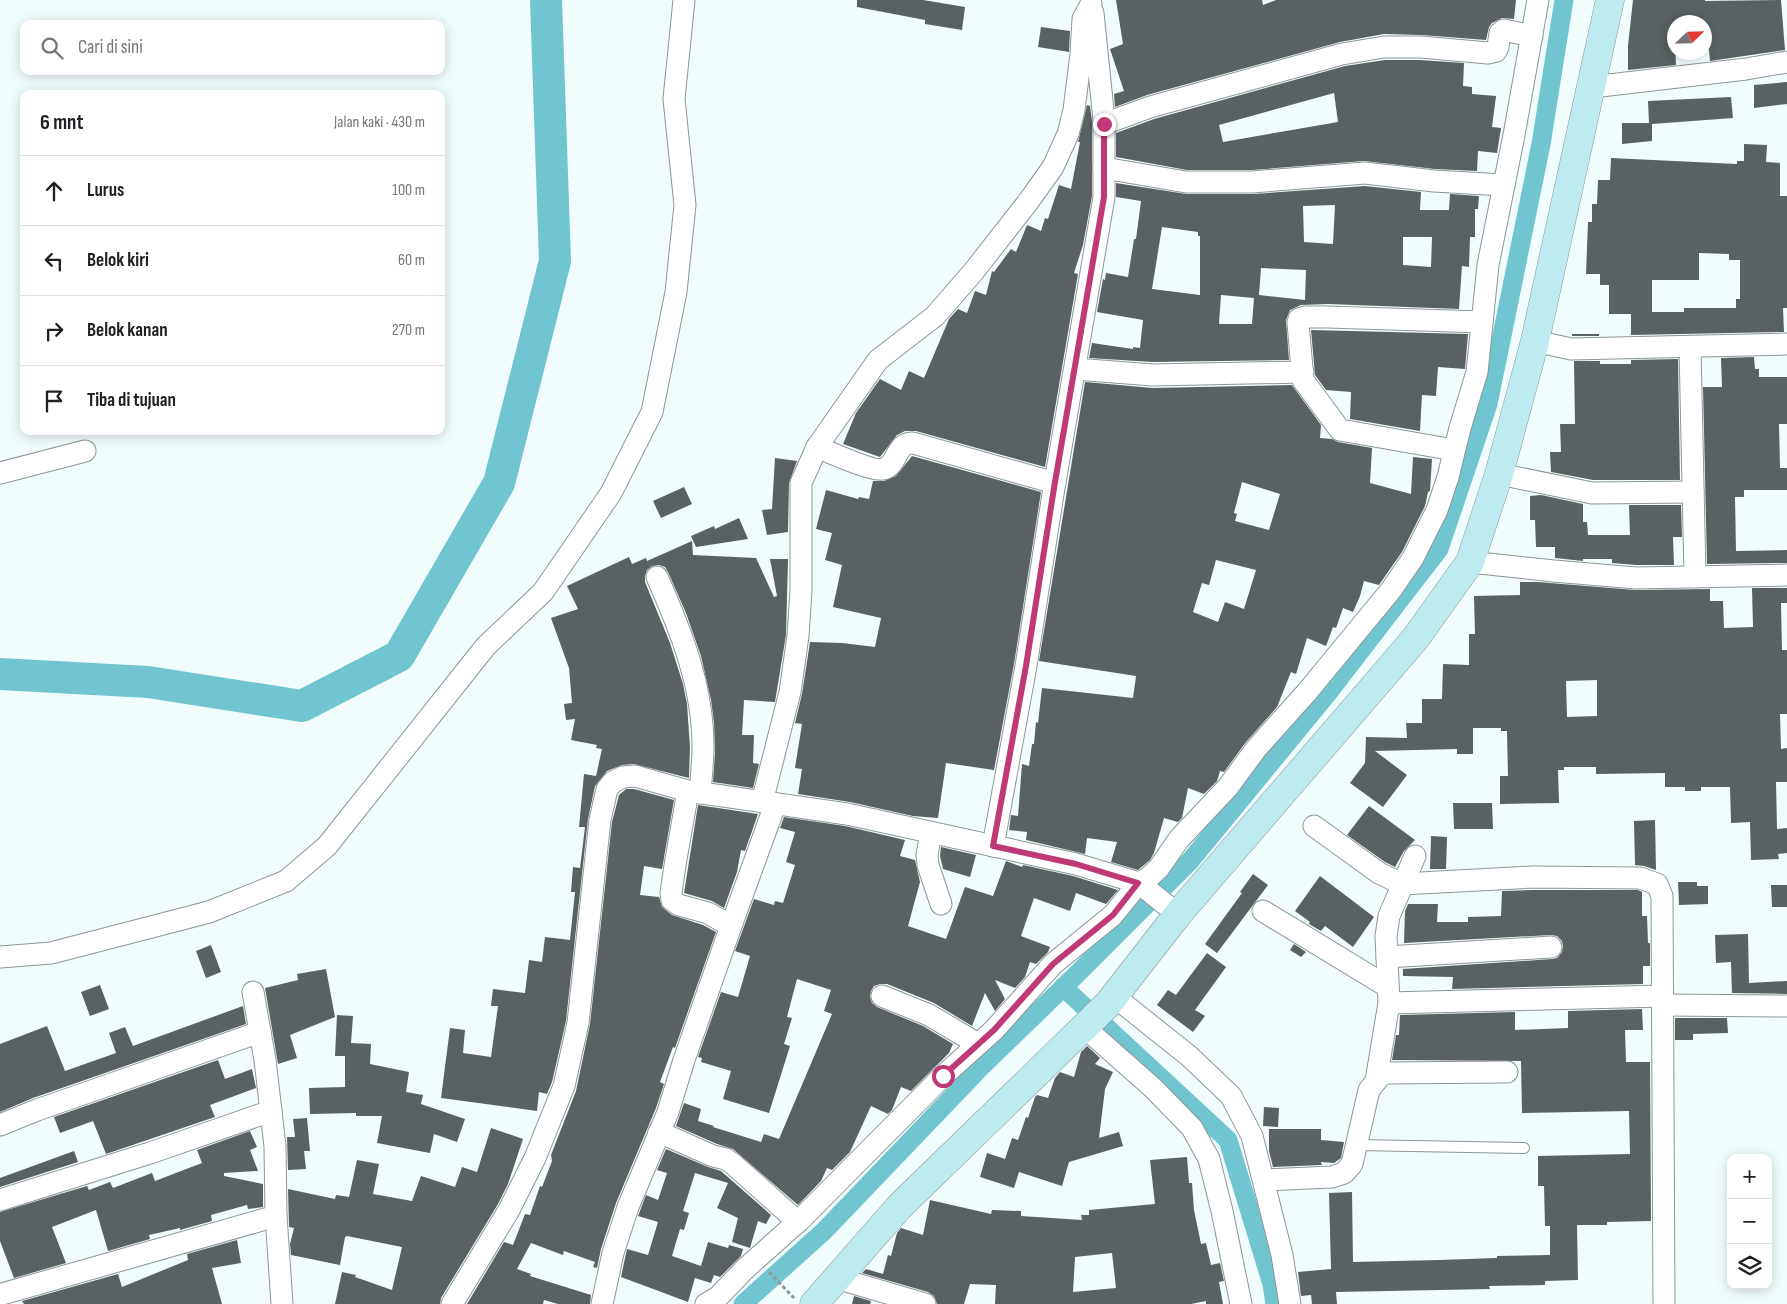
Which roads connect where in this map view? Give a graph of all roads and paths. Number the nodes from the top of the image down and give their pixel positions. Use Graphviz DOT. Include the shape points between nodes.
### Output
graph roads {
  1 [pos="684,0"];
  2 [pos="1538,0"];
  3 [pos="1610,0"];
  4 [pos="1091,2"];
  5 [pos="1532,36"];
  6 [pos="1787,62"];
  7 [pos="1592,87"];
  8 [pos="1104,124"];
  9 [pos="1104,168"];
  10 [pos="1504,185"];
  11 [pos="1482,322"];
  12 [pos="1535,341"];
  13 [pos="1787,344"];
  14 [pos="1690,347"];
  15 [pos="1075,369"];
  16 [pos="1303,372"];
  17 [pos="817,448"];
  18 [pos="1454,450"];
  19 [pos="85,451"];
  20 [pos="0,473"];
  21 [pos="1499,474"];
  22 [pos="1055,483"];
  23 [pos="1693,492"];
  24 [pos="1470,562"];
  25 [pos="1787,575"];
  26 [pos="657,577"];
  27 [pos="1695,577"];
  28 [pos="694,792"];
  29 [pos="769,803"];
  30 [pos="1314,826"];
  31 [pos="931,833"];
  32 [pos="993,846"];
  33 [pos="1415,856"];
  34 [pos="1402,884"];
  35 [pos="1142,885"];
  36 [pos="941,904"];
  37 [pos="1172,908"];
  38 [pos="1263,911"];
  39 [pos="731,926"];
  40 [pos="1551,947"];
  41 [pos="1387,956"];
  42 [pos="0,957"];
  43 [pos="253,992"];
  44 [pos="1389,995"];
  45 [pos="882,996"];
  46 [pos="1112,1000"];
  47 [pos="1663,1001"];
  48 [pos="1787,1006"];
  49 [pos="1086,1025"];
  50 [pos="260,1032"];
  51 [pos="978,1044"];
  52 [pos="1507,1072"];
  53 [pos="1376,1081"];
  54 [pos="271,1111"];
  55 [pos="0,1125"];
  56 [pos="660,1132"];
  57 [pos="1356,1145"];
  58 [pos="1524,1148"];
  59 [pos="1264,1180"];
  60 [pos="0,1200"];
  61 [pos="276,1216"];
  62 [pos="798,1222"];
  63 [pos="768,1271"];
  64 [pos="836,1278"];
  65 [pos="2,1295"];
  66 [pos="804,1301"];
  67 [pos="282,1304"];
  68 [pos="452,1304"];
  69 [pos="602,1304"];
  70 [pos="706,1304"];
  71 [pos="925,1304"];
  72 [pos="1241,1304"];
  73 [pos="1290,1304"];
  74 [pos="1664,1304"];
  1 -- 42 [label="street" via="674,99 685,205 676,292 652,412 611,493 543,592 486,646 327,846 286,881 209,912 51,953"];
  2 -- 5 [label="street"];
  3 -- 7 [label="main road"];
  4 -- 8 [label="street"];
  4 -- 17 [label="street" via="1083,19 1074,110 1068,134 1053,167 974,271 935,316 878,360"];
  5 -- 8 [label="street" via="1504,30 1500,33 1496,51 1488,53 1384,47 1342,54 1150,107"];
  5 -- 10 [label="street"];
  6 -- 7 [label="street"];
  7 -- 12 [label="main road"];
  8 -- 9 [label="street"];
  9 -- 10 [label="street" via="1186,182 1252,182 1366,173"];
  9 -- 15 [label="street" via="1104,197"];
  10 -- 11 [label="street" via="1488,265"];
  11 -- 16 [label="street" via="1305,317 1298,323"];
  11 -- 18 [label="street" via="1477,372"];
  12 -- 14 [label="street" via="1570,349"];
  12 -- 21 [label="main road"];
  13 -- 14 [label="street"];
  14 -- 23 [label="street"];
  15 -- 16 [label="street" via="1153,376"];
  15 -- 22 [label="street"];
  16 -- 18 [label="street" via="1304,380 1340,430"];
  17 -- 22 [label="street" via="883,470 908,442"];
  17 -- 29 [label="street" via="801,483 798,636"];
  18 -- 35 [label="street" via="1437,510 1413,558 1391,590 1256,749 1228,787"];
  19 -- 20 [label="street"];
  21 -- 23 [label="street" via="1592,493"];
  21 -- 24 [label="main road"];
  22 -- 32 [label="street"];
  23 -- 27 [label="street"];
  24 -- 27 [label="street" via="1636,578"];
  24 -- 37 [label="main road" via="1415,639"];
  25 -- 27 [label="street"];
  26 -- 28 [label="street" via="685,642 696,680 703,747"];
  28 -- 29 [label="street"];
  28 -- 39 [label="street" via="675,865 672,900 708,913"];
  28 -- 68 [label="street" via="635,776 623,777 607,789 600,820 578,1023 564,1086 535,1158 509,1210"];
  29 -- 31 [label="street" via="847,814"];
  29 -- 39 [label="street"];
  30 -- 34 [label="street" via="1379,873"];
  31 -- 32 [label="street"];
  31 -- 36 [label="street" via="926,855"];
  32 -- 35 [label="street" via="1076,864"];
  33 -- 34 [label="street"];
  34 -- 41 [label="street" via="1389,916"];
  34 -- 47 [label="street" via="1533,877 1640,878 1652,881 1662,896"];
  35 -- 37 [label="street"];
  35 -- 51 [label="street" via="1113,915 1053,964"];
  37 -- 46 [label="main road"];
  38 -- 44 [label="street"];
  39 -- 56 [label="street"];
  40 -- 41 [label="street"];
  41 -- 44 [label="street"];
  43 -- 50 [label="street"];
  44 -- 47 [label="street"];
  44 -- 53 [label="street"];
  45 -- 51 [label="street" via="929,1015"];
  46 -- 49 [label="main road"];
  46 -- 59 [label="street" via="1188,1056 1231,1096 1252,1136"];
  47 -- 48 [label="street"];
  47 -- 74 [label="street"];
  49 -- 64 [label="main road" via="900,1206"];
  49 -- 72 [label="street" via="1192,1128 1209,1159"];
  50 -- 54 [label="street"];
  50 -- 55 [label="street"];
  51 -- 62 [label="street"];
  52 -- 53 [label="street" via="1386,1073"];
  53 -- 57 [label="street" via="1370,1090"];
  54 -- 60 [label="street"];
  54 -- 61 [label="street"];
  56 -- 62 [label="street" via="726,1159"];
  56 -- 69 [label="street" via="628,1207 613,1253"];
  57 -- 58 [label="lane"];
  57 -- 59 [label="street" via="1352,1164 1344,1173 1332,1177"];
  59 -- 73 [label="street"];
  61 -- 65 [label="street"];
  61 -- 67 [label="street"];
  62 -- 70 [label="street" via="718,1297"];
  63 -- 66 [label="path"];
  64 -- 66 [label="main road"];
  64 -- 71 [label="street"];
}
